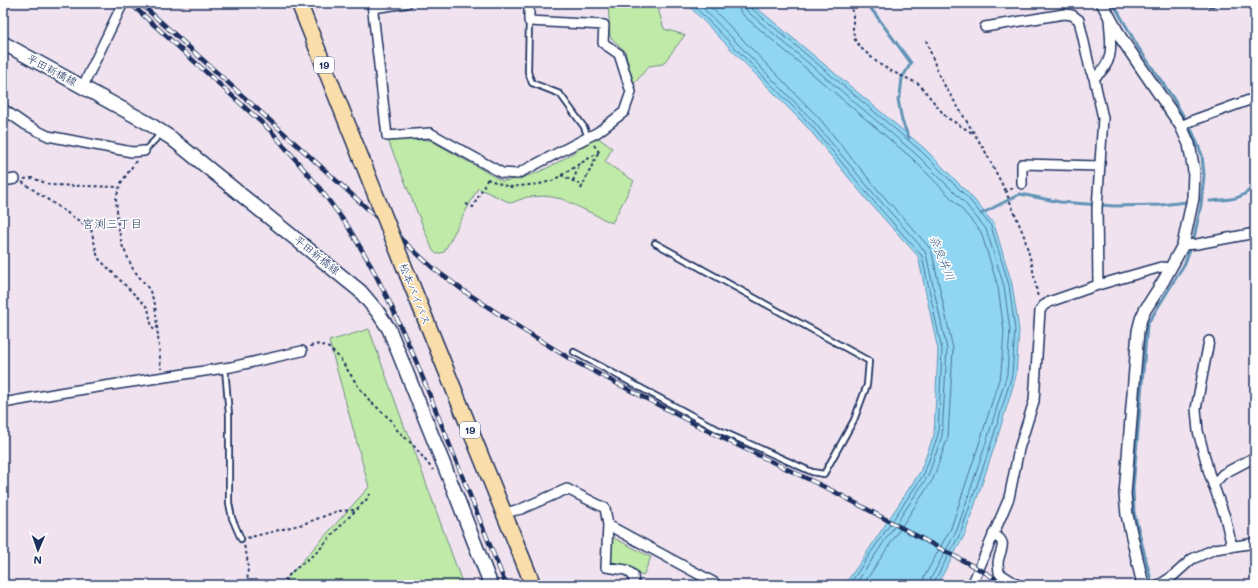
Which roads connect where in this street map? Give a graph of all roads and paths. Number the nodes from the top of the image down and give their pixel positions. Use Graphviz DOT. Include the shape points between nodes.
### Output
graph roads {
  1 [pos="123,3"];
  2 [pos="299,3"];
  3 [pos="407,3"];
  4 [pos="529,3"];
  5 [pos="850,3"];
  6 [pos="1102,3"];
  7 [pos="373,6"];
  8 [pos="1109,17"];
  9 [pos="529,21"];
  10 [pos="985,27"];
  11 [pos="926,40"];
  12 [pos="3,43"];
  13 [pos="1094,78"];
  14 [pos="83,86"];
  15 [pos="1255,98"];
  16 [pos="3,109"];
  17 [pos="1187,124"];
  18 [pos="162,132"];
  19 [pos="974,134"];
  20 [pos="588,137"];
  21 [pos="144,150"];
  22 [pos="580,163"];
  23 [pos="1099,166"];
  24 [pos="493,168"];
  25 [pos="561,175"];
  26 [pos="16,179"];
  27 [pos="487,179"];
  28 [pos="3,181"];
  29 [pos="573,181"];
  30 [pos="1022,184"];
  31 [pos="583,186"];
  32 [pos="119,187"];
  33 [pos="581,189"];
  34 [pos="1006,192"];
  35 [pos="466,204"];
  36 [pos="1255,233"];
  37 [pos="655,243"];
  38 [pos="1190,245"];
  39 [pos="1170,268"];
  40 [pos="1098,285"];
  41 [pos="1040,311"];
  42 [pos="157,331"];
  43 [pos="1209,341"];
  44 [pos="302,351"];
  45 [pos="574,352"];
  46 [pos="225,368"];
  47 [pos="161,378"];
  48 [pos="3,403"];
  49 [pos="1255,457"];
  50 [pos="436,474"];
  51 [pos="1213,485"];
  52 [pos="370,494"];
  53 [pos="355,510"];
  54 [pos="503,513"];
  55 [pos="608,525"];
  56 [pos="993,534"];
  57 [pos="241,539"];
  58 [pos="1255,543"];
  59 [pos="1232,547"];
  60 [pos="717,584"];
  61 [pos="248,585"];
  62 [pos="280,585"];
  63 [pos="491,585"];
  64 [pos="532,585"];
  65 [pos="634,585"];
  66 [pos="972,585"];
  67 [pos="1018,585"];
  68 [pos="1143,585"];
  69 [pos="1159,585"];
  1 -- 14 [label="street"];
  2 -- 54 [label="highway, 松本バイパス / 19, bridge"];
  3 -- 7 [label="street"];
  4 -- 9 [label="street"];
  5 -- 19 [label="path" via="855,40 862,49 879,64 919,84 946,117"];
  6 -- 8 [label="street"];
  7 -- 24 [label="street" via="387,136 430,133"];
  8 -- 13 [label="street" via="1111,51 1103,71"];
  8 -- 17 [label="street" via="1121,38"];
  9 -- 20 [label="lane" via="528,72 532,83 560,94 584,127"];
  9 -- 20 [label="street" via="604,25 603,44 619,54 630,92 624,112"];
  10 -- 13 [label="street" via="1064,14 1072,15 1079,20"];
  11 -- 19 [label="path" via="940,78"];
  12 -- 14 [label="main road, 平田新橋線"];
  13 -- 23 [label="street" via="1103,118"];
  14 -- 18 [label="main road, 平田新橋線"];
  15 -- 17 [label="street"];
  16 -- 21 [label="street" via="48,136 132,152"];
  17 -- 38 [label="street" via="1194,171"];
  18 -- 21 [label="lane"];
  18 -- 63 [label="main road, 平田新橋線" via="347,279 377,311 389,329"];
  19 -- 34 [label="path"];
  20 -- 24 [label="street" via="517,174 502,173"];
  21 -- 32 [label="path"];
  22 -- 25 [label="path"];
  22 -- 29 [label="path"];
  22 -- 31 [label="path" via="599,152"];
  23 -- 30 [label="street" via="1022,164"];
  23 -- 40 [label="street"];
  24 -- 27 [label="path"];
  25 -- 27 [label="path" via="539,184 509,187"];
  25 -- 29 [label="path"];
  26 -- 28 [label="street"];
  26 -- 32 [label="path" via="32,178 51,185"];
  26 -- 42 [label="path" via="91,228 98,258 148,308 152,328"];
  27 -- 35 [label="path" via="473,207"];
  29 -- 31 [label="path"];
  30 -- 34 [label="path"];
  31 -- 33 [label="path"];
  32 -- 42 [label="path" via="116,198 122,245 133,269 149,289 155,304"];
  34 -- 41 [label="path" via="1024,236"];
  36 -- 38 [label="street"];
  37 -- 45 [label="lane" via="869,361 867,385 854,420 824,474 812,472 719,430"];
  38 -- 39 [label="street"];
  39 -- 40 [label="street" via="1161,267"];
  39 -- 68 [label="street" via="1145,310 1137,339 1125,494 1127,515"];
  40 -- 41 [label="street" via="1049,302"];
  41 -- 56 [label="street" via="1034,401 1019,450 1009,498"];
  42 -- 47 [label="path"];
  43 -- 51 [label="street" via="1196,409 1198,431"];
  44 -- 46 [label="street"];
  44 -- 50 [label="path" via="309,346 320,344 339,357 370,401 392,421 396,429 414,446"];
  46 -- 47 [label="street"];
  46 -- 57 [label="lane" via="229,430 229,503"];
  47 -- 48 [label="street"];
  49 -- 51 [label="street" via="1223,474"];
  51 -- 59 [label="street" via="1225,517"];
  52 -- 53 [label="path"];
  53 -- 57 [label="path" via="338,512 303,524"];
  53 -- 62 [label="path" via="318,551"];
  54 -- 55 [label="street" via="521,509 568,489 605,508"];
  54 -- 64 [label="highway, 松本バイパス / 19"];
  55 -- 60 [label="street"];
  55 -- 65 [label="street" via="606,567 626,570 633,575"];
  56 -- 66 [label="street"];
  56 -- 67 [label="street" via="1002,541 998,562 999,573"];
  57 -- 61 [label="path" via="246,550"];
  58 -- 59 [label="street"];
  59 -- 69 [label="street" via="1216,549 1192,559"];
}
